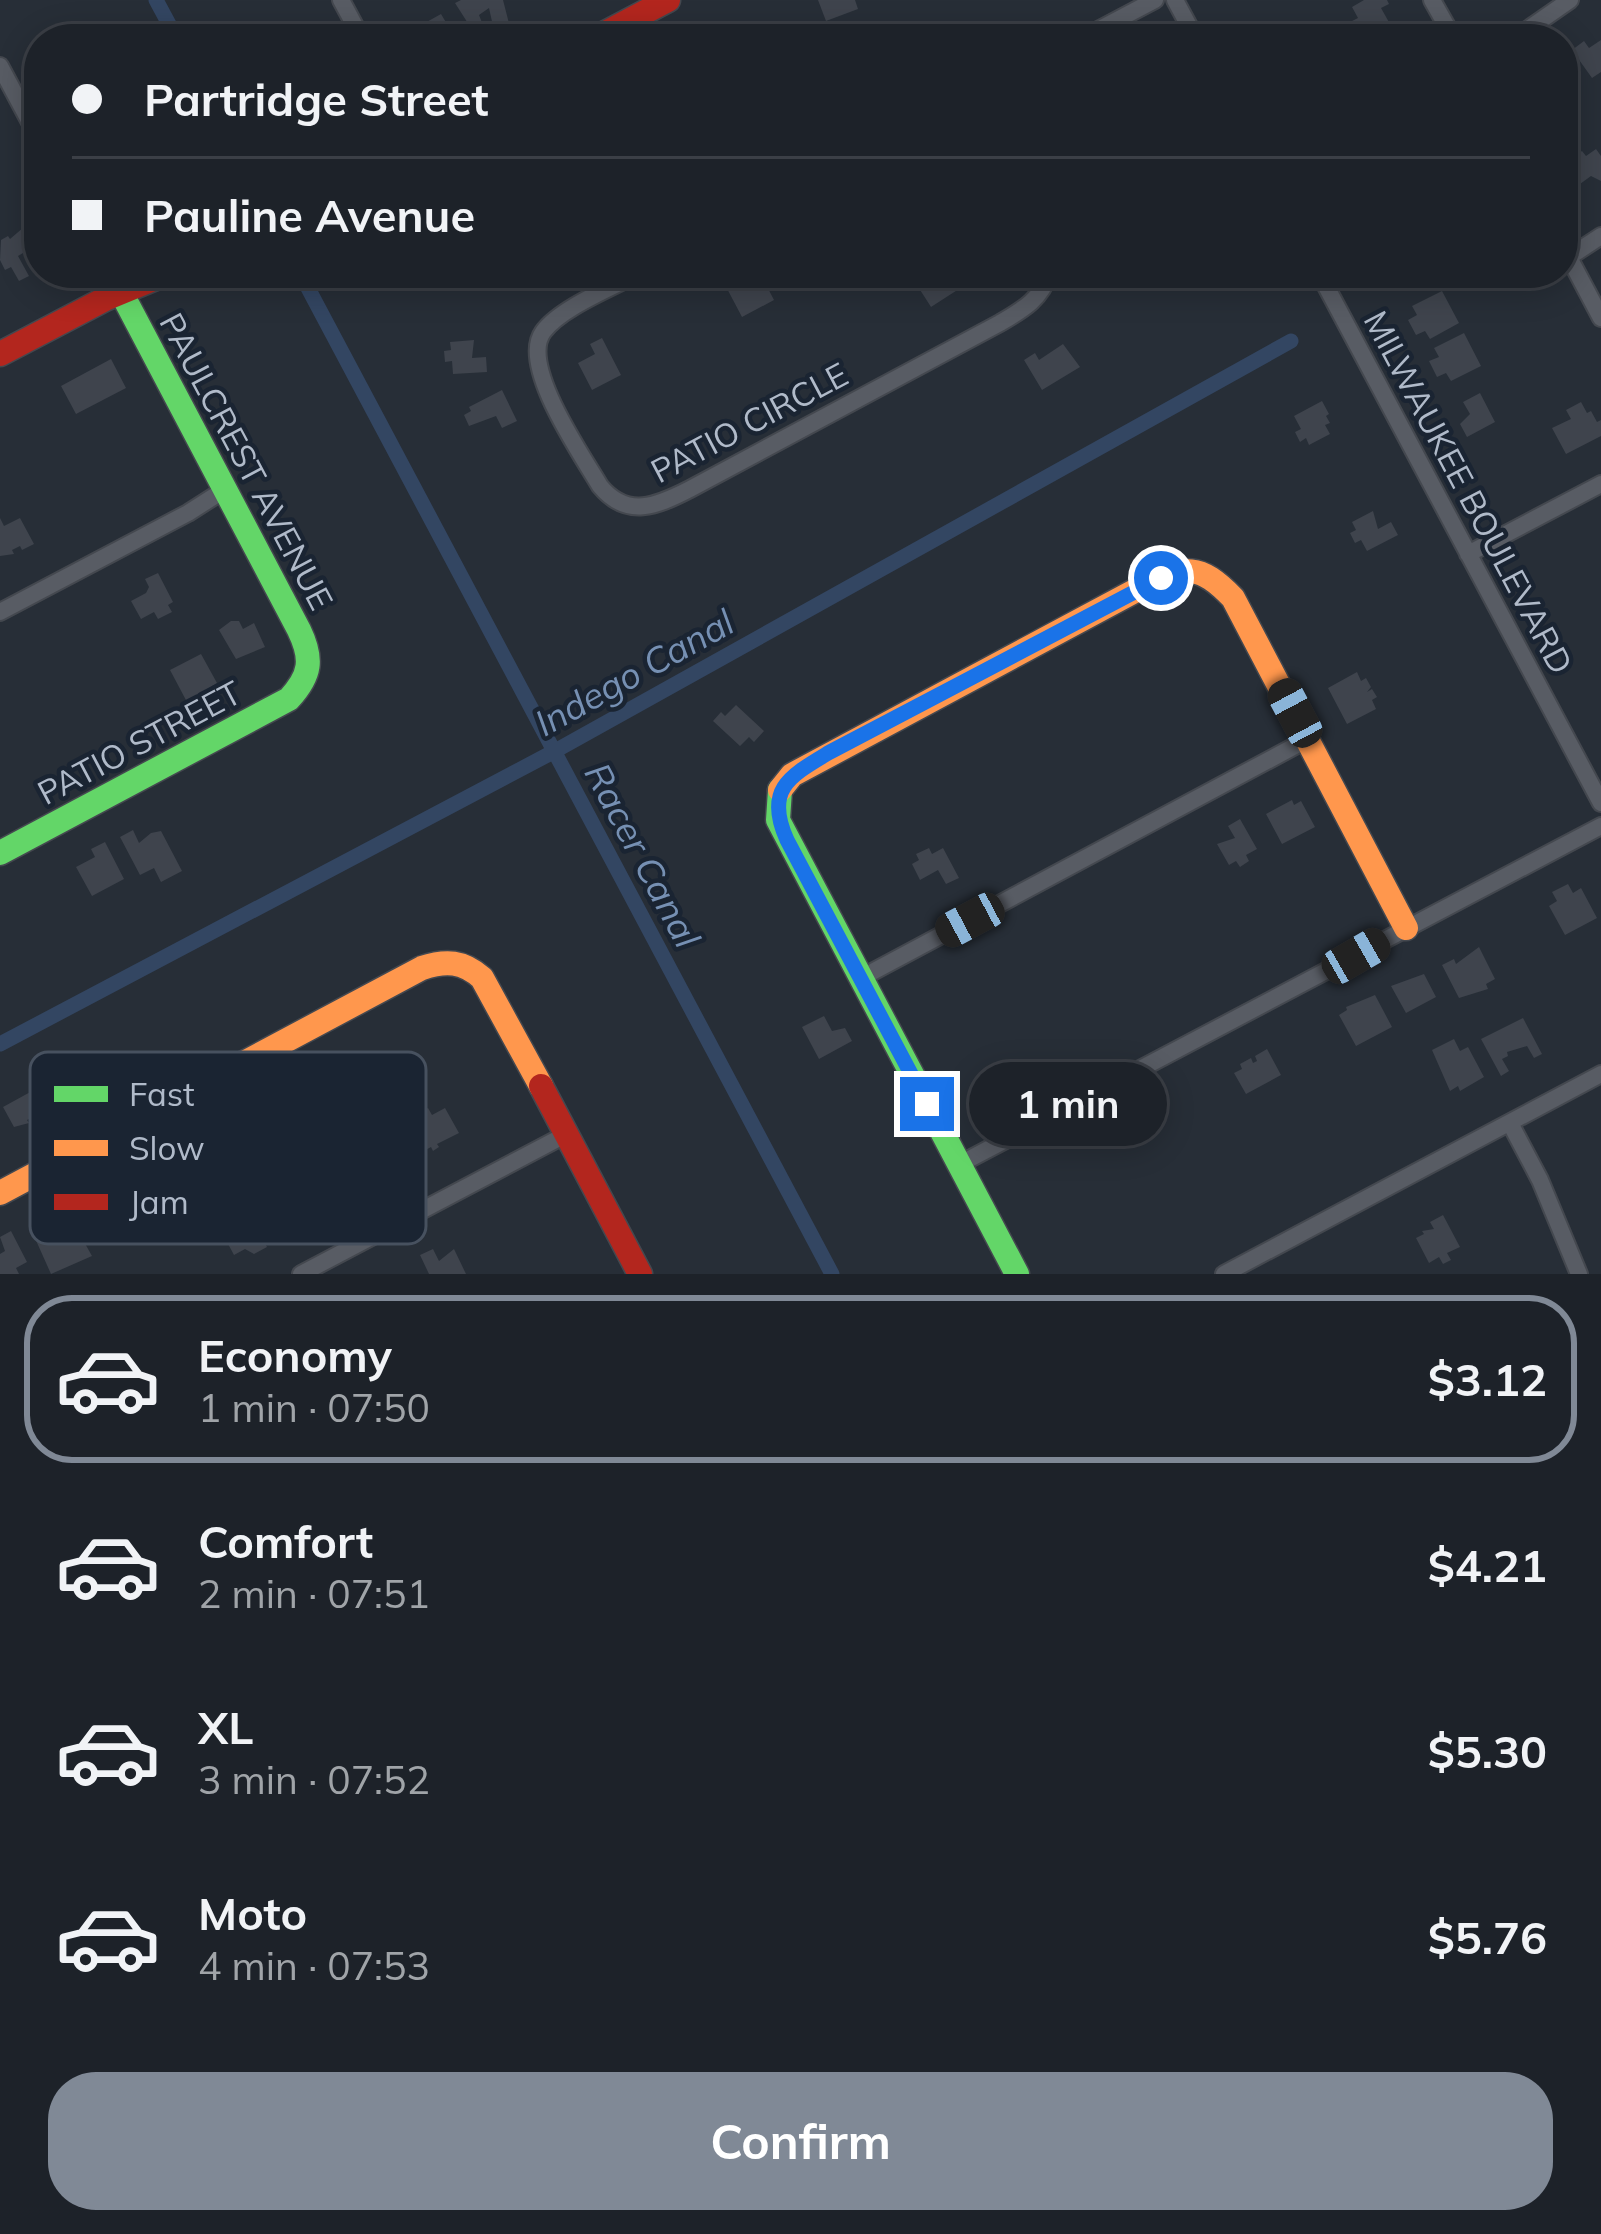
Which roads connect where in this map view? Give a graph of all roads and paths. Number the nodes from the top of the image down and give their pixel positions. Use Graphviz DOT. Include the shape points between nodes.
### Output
graph roads {
  1 [pos="668,0"];
  2 [pos="1155,0"];
  3 [pos="1570,0"];
  4 [pos="622,24"];
  5 [pos="1109,24"];
  6 [pos="1536,24"];
  7 [pos="0,66"];
  8 [pos="6,92"];
  9 [pos="24,118"];
  10 [pos="1578,274"];
  11 [pos="108,288"];
  12 [pos="119,288"];
  13 [pos="611,288"];
  14 [pos="1045,288"];
  15 [pos="1327,288"];
  16 [pos="1601,319"];
  17 [pos="0,354"];
  18 [pos="1601,484"];
  19 [pos="224,490"];
  20 [pos="1468,554"];
  21 [pos="0,612"];
  22 [pos="305,684"];
  23 [pos="1308,740"];
  24 [pos="1601,803"];
  25 [pos="1601,826"];
  26 [pos="0,853"];
  27 [pos="1406,928"];
  28 [pos="861,978"];
  29 [pos="264,1052"];
  30 [pos="1601,1074"];
  31 [pos="1510,1123"];
  32 [pos="565,1135"];
  33 [pos="960,1164"];
  34 [pos="30,1177"];
  35 [pos="0,1193"];
  36 [pos="426,1208"];
  37 [pos="358,1244"];
  38 [pos="301,1274"];
  39 [pos="640,1274"];
  40 [pos="1017,1274"];
  41 [pos="1224,1274"];
  42 [pos="1579,1274"];
  1 -- 4 [label="street"];
  2 -- 5 [label="street"];
  3 -- 6 [label="street"];
  7 -- 8 [label="street"];
  8 -- 9 [label="street"];
  10 -- 16 [label="street"];
  11 -- 17 [label="street"];
  12 -- 19 [label="street, PAULCREST AVENUE"];
  13 -- 14 [label="street, PATIO CIRCLE" via="543,330 539,372 600,486 633,508 652,506 1000,323"];
  15 -- 20 [label="street, MILWAUKEE BOULEVARD"];
  18 -- 20 [label="street"];
  19 -- 21 [label="street"];
  19 -- 22 [label="street, PAULCREST AVENUE" via="307,646"];
  20 -- 24 [label="street, MILWAUKEE BOULEVARD"];
  22 -- 26 [label="street, PATIO STREET"];
  23 -- 27 [label="street"];
  23 -- 28 [label="street"];
  23 -- 28 [label="street" via="1233,598 1195,568 1144,586 830,752 781,789 778,820"];
  25 -- 27 [label="street"];
  27 -- 33 [label="street"];
  28 -- 33 [label="street"];
  29 -- 32 [label="street" via="422,968 460,962 478,972"];
  30 -- 31 [label="street"];
  31 -- 41 [label="street"];
  31 -- 42 [label="street"];
  32 -- 36 [label="street"];
  32 -- 39 [label="street"];
  33 -- 40 [label="street"];
  34 -- 35 [label="street"];
  37 -- 38 [label="street"];
}
